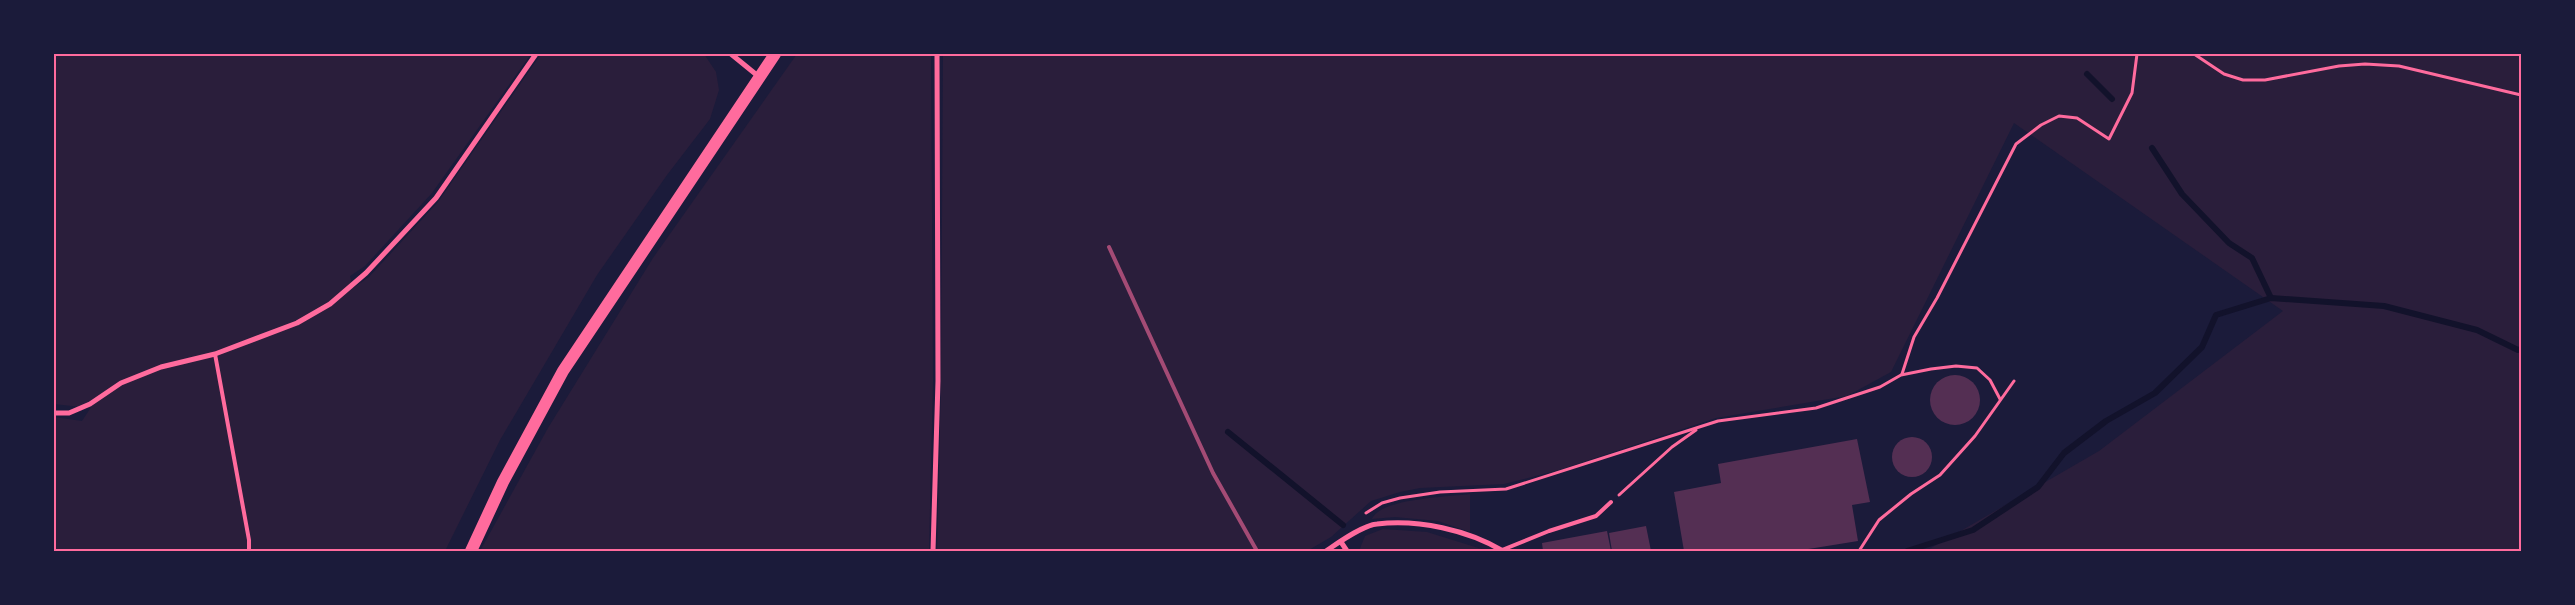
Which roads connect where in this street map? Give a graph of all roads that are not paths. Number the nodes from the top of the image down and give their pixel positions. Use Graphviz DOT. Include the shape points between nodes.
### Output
graph roads {
  1 [pos="536,54"];
  2 [pos="731,54"];
  3 [pos="774,54"];
  4 [pos="937,54"];
  5 [pos="758,76"];
  6 [pos="215,354"];
  7 [pos="54,412"];
  8 [pos="1611,502"];
  9 [pos="1340,542"];
  10 [pos="249,551"];
  11 [pos="471,551"];
  12 [pos="933,551"];
  13 [pos="1326,551"];
  14 [pos="1347,551"];
  15 [pos="1503,551"];
  1 -- 6 [label="street" via="436,198 366,273 330,304 298,324"];
  2 -- 5 [label="street"];
  3 -- 5 [label="main road"];
  4 -- 12 [label="street" via="938,381"];
  5 -- 11 [label="main road" via="563,371 503,482"];
  6 -- 7 [label="street" via="161,367 121,383 90,404 69,413"];
  6 -- 10 [label="lane"];
  8 -- 15 [label="lane" via="1596,516 1549,531"];
  9 -- 13 [label="street"];
  9 -- 14 [label="street"];
  9 -- 15 [label="street" via="1375,524 1426,525 1461,533"];
}
